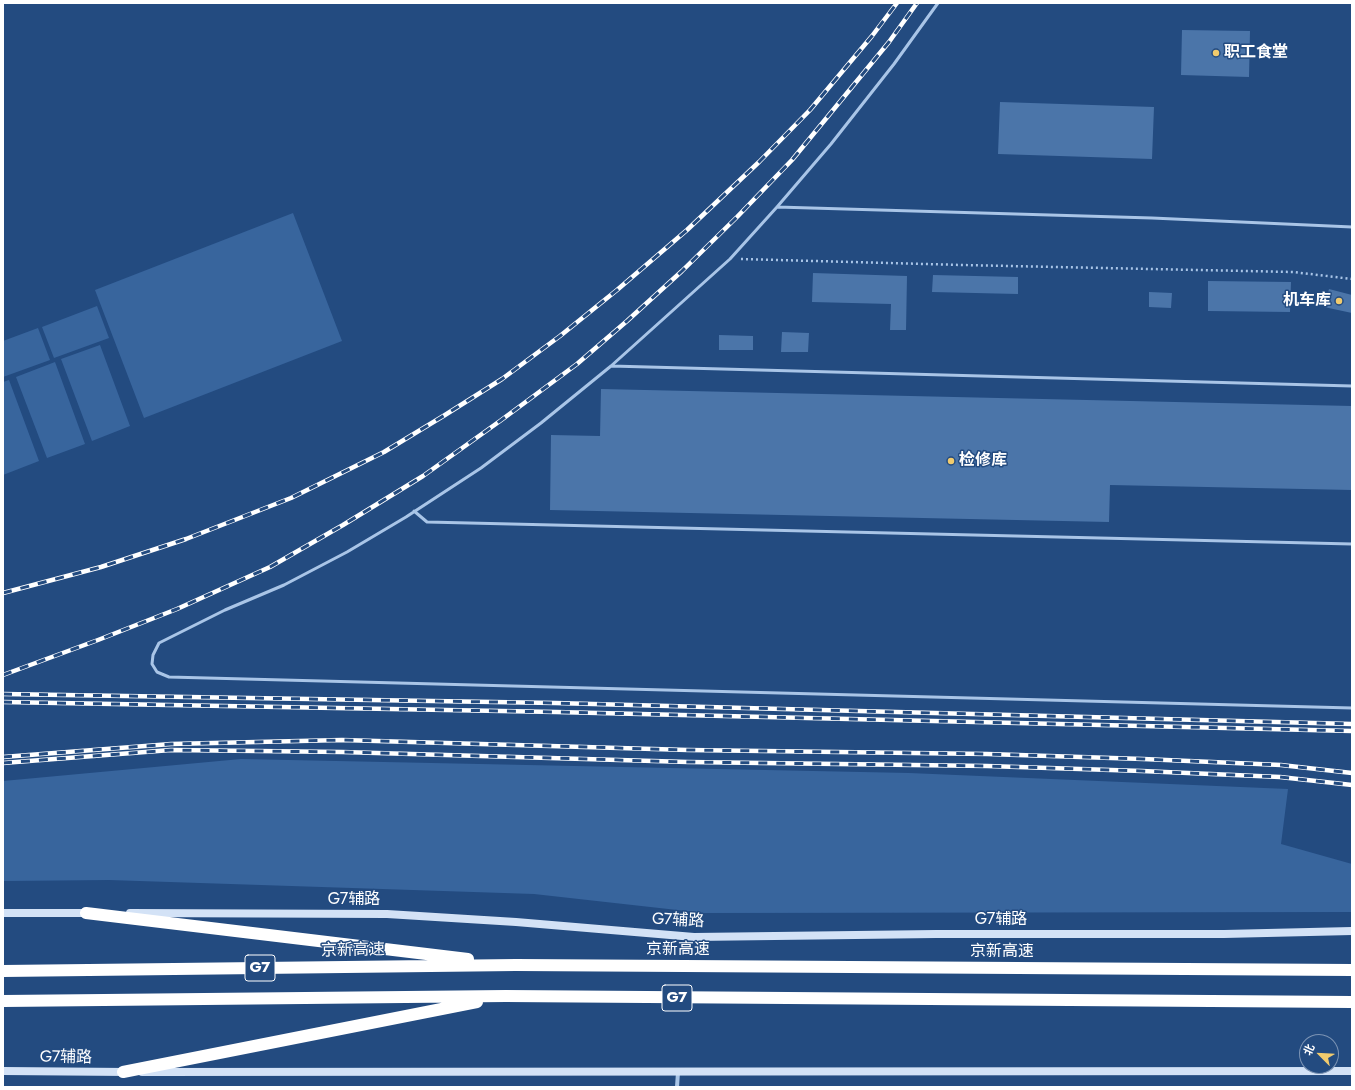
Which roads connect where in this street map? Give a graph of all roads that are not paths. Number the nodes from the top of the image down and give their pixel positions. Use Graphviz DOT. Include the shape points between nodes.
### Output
graph roads {
  1 [pos="938,3"];
  2 [pos="777,207"];
  3 [pos="1352,227"];
  4 [pos="611,366"];
  5 [pos="1352,386"];
  6 [pos="414,512"];
  7 [pos="1352,544"];
  8 [pos="1352,708"];
  9 [pos="3,913"];
  10 [pos="86,913"];
  11 [pos="1352,931"];
  12 [pos="516,965"];
  13 [pos="1352,970"];
  14 [pos="3,971"];
  15 [pos="506,996"];
  16 [pos="3,1001"];
  17 [pos="1352,1002"];
  18 [pos="3,1071"];
  19 [pos="1352,1071"];
  20 [pos="123,1072"];
  21 [pos="678,1072"];
  22 [pos="677,1087"];
  1 -- 2 [label="lane" via="831,144"];
  2 -- 3 [label="lane" via="1152,218"];
  2 -- 4 [label="lane" via="730,259"];
  4 -- 5 [label="lane"];
  4 -- 6 [label="lane" via="541,423"];
  6 -- 7 [label="lane" via="428,522"];
  6 -- 8 [label="lane" via="348,552 284,585 225,610 159,643 152,664 158,672 169,677"];
  9 -- 10 [label="street, G7辅路"];
  10 -- 11 [label="street, G7辅路" via="387,914 694,937"];
  10 -- 12 [label="highway"];
  12 -- 13 [label="highway, 京新高速 / G7"];
  12 -- 14 [label="highway, 京新高速 / G7"];
  15 -- 16 [label="highway, G7"];
  15 -- 17 [label="highway, G7"];
  15 -- 20 [label="highway"];
  18 -- 20 [label="street, G7辅路"];
  19 -- 21 [label="street, G7辅路"];
  20 -- 21 [label="street, G7辅路"];
  21 -- 22 [label="street"];
}
